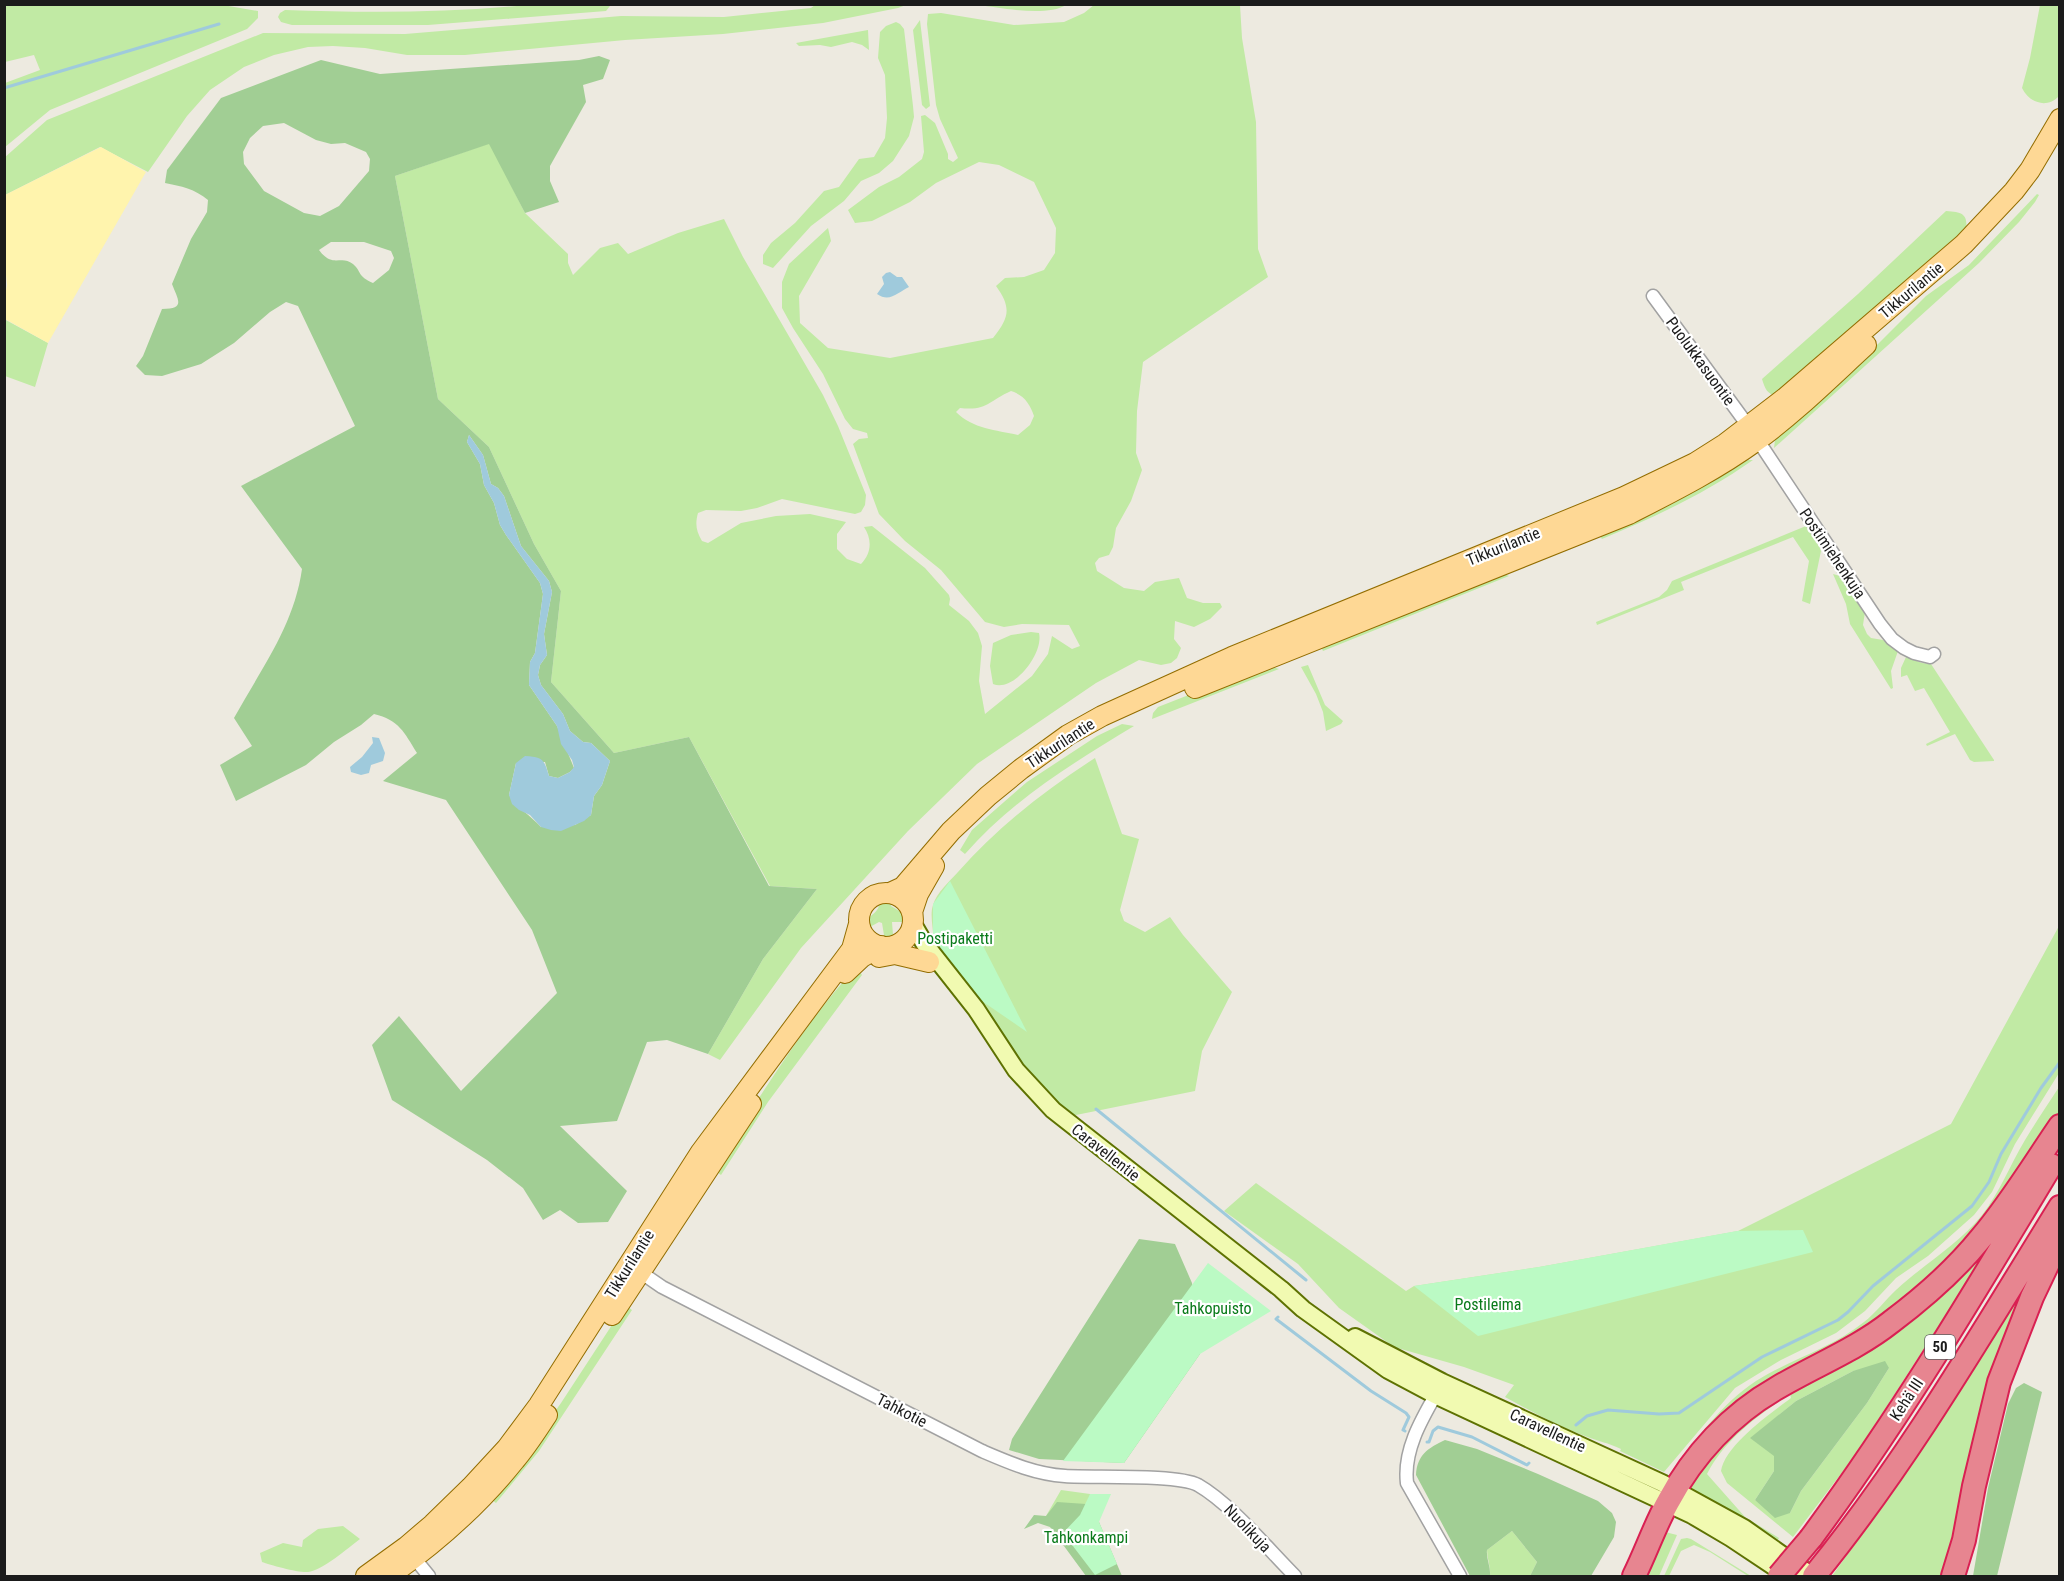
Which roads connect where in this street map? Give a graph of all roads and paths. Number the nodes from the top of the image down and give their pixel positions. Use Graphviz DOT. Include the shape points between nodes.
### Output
graph roads {
  1 [pos="2058,130"];
  2 [pos="1653,296"];
  3 [pos="1753,434"];
  4 [pos="1934,654"];
  5 [pos="890,893"];
  6 [pos="912,918"];
  7 [pos="859,924"];
  8 [pos="888,946"];
  9 [pos="929,962"];
  10 [pos="850,967"];
  11 [pos="959,986"];
  12 [pos="2060,1126"];
  13 [pos="2060,1151"];
  14 [pos="2060,1207"];
  15 [pos="2060,1238"];
  16 [pos="635,1268"];
  17 [pos="1439,1388"];
  18 [pos="1197,1485"];
  19 [pos="1671,1497"];
  20 [pos="410,1553"];
  21 [pos="366,1576"];
  22 [pos="389,1576"];
  23 [pos="429,1576"];
  24 [pos="1295,1576"];
  25 [pos="1460,1576"];
  26 [pos="1634,1576"];
  27 [pos="1779,1576"];
  28 [pos="1788,1576"];
  29 [pos="1813,1576"];
  30 [pos="1953,1576"];
  1 -- 3 [label="main road, Tikkurilantie" via="2014,191 1964,244"];
  2 -- 3 [label="street, Puolukkasuontie"];
  3 -- 4 [label="street, Postimiehenkuja" via="1892,639 1914,653 1930,657"];
  3 -- 5 [label="main road, Tikkurilantie" via="1624,498 1242,653 1102,716 1068,735 988,796 951,831 903,887"];
  3 -- 6 [label="main road, Tikkurilantie" via="1690,483 1629,514 1110,724 994,803 933,867 918,894"];
  5 -- 6 [label="main road" via="903,899"];
  5 -- 7 [label="main road" via="865,902"];
  6 -- 8 [label="main road" via="908,935"];
  6 -- 11 [label="main road, Caravellentie" via="924,944"];
  7 -- 8 [label="main road" via="866,938"];
  7 -- 16 [label="main road, Tikkurilantie" via="852,949 730,1110"];
  8 -- 9 [label="main road, Caravellentie" via="909,948"];
  8 -- 10 [label="main road, Tikkurilantie"];
  9 -- 10 [label="main road" via="895,954"];
  9 -- 11 [label="main road, Caravellentie"];
  10 -- 16 [label="main road, Tikkurilantie" via="792,1040"];
  11 -- 17 [label="main road, Caravellentie" via="1016,1070 1053,1110 1349,1344 1388,1370"];
  12 -- 19 [label="highway" via="1981,1239 1947,1273 1890,1324 1752,1404 1695,1459"];
  13 -- 27 [label="highway, Kehä III / 50, bridge" via="1855,1478"];
  14 -- 29 [label="highway, Kehä III / 50" via="1890,1475"];
  15 -- 30 [label="highway" via="2032,1297 2000,1383"];
  16 -- 18 [label="street, Tahkotie" via="662,1287 930,1425 1028,1470 1063,1476 1167,1479"];
  16 -- 20 [label="main road, Tikkurilantie" via="548,1414 515,1460 443,1536"];
  17 -- 19 [label="main road, Caravellentie"];
  17 -- 25 [label="street" via="1410,1451 1407,1483"];
  18 -- 24 [label="street, Nuolikuja" via="1221,1502"];
  19 -- 26 [label="highway"];
  19 -- 28 [label="main road, Caravellentie" via="1692,1515"];
  19 -- 29 [label="main road, Caravellentie" via="1744,1528"];
  20 -- 21 [label="main road, Tikkurilantie"];
  20 -- 22 [label="main road, Tikkurilantie"];
  20 -- 23 [label="street"];
}
